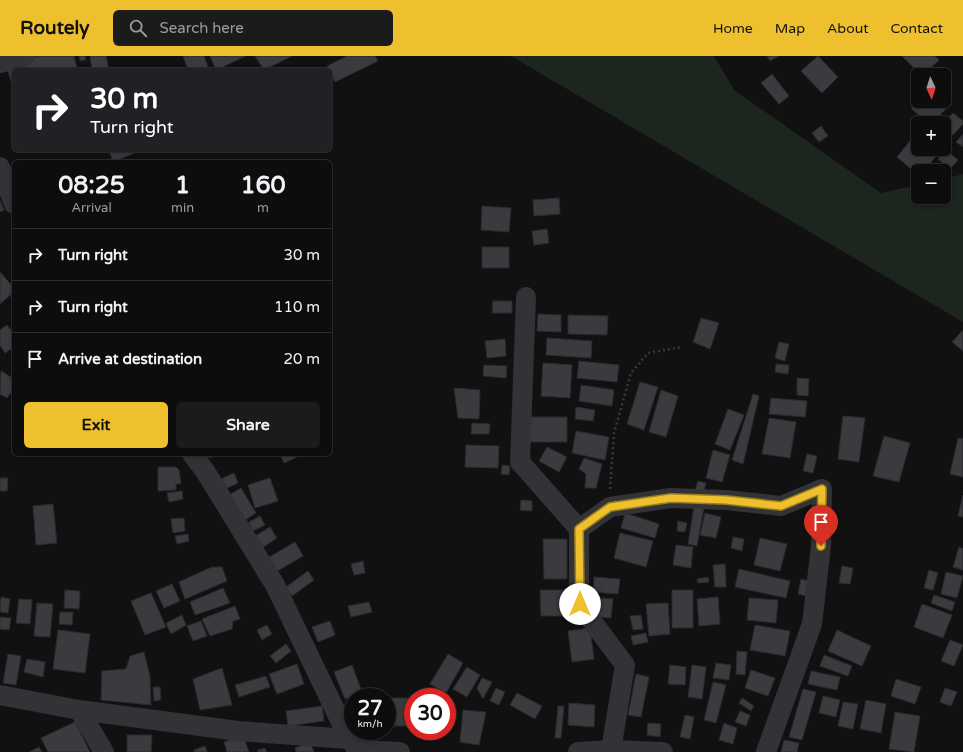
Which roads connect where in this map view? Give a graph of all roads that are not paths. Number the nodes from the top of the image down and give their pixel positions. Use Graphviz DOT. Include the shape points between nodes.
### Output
graph roads {
  1 [pos="25,56"];
  2 [pos="0,63"];
  3 [pos="0,167"];
  4 [pos="12,199"];
  5 [pos="526,297"];
  6 [pos="194,456"];
  7 [pos="579,529"];
  8 [pos="0,695"];
  9 [pos="79,710"];
  10 [pos="356,747"];
  11 [pos="599,751"];
  12 [pos="104,752"];
  13 [pos="400,752"];
  14 [pos="578,752"];
  15 [pos="663,752"];
  16 [pos="766,752"];
  1 -- 2 [label="street"];
  3 -- 4 [label="street"];
  5 -- 7 [label="street" via="520,462"];
  6 -- 10 [label="street" via="275,584"];
  7 -- 11 [label="street" via="580,604 625,665"];
  7 -- 16 [label="street" via="610,507 671,498 781,506 822,489 821,546 812,624"];
  8 -- 9 [label="street"];
  9 -- 10 [label="street"];
  9 -- 12 [label="street"];
  10 -- 13 [label="street"];
  11 -- 14 [label="street"];
  11 -- 15 [label="street"];
}
